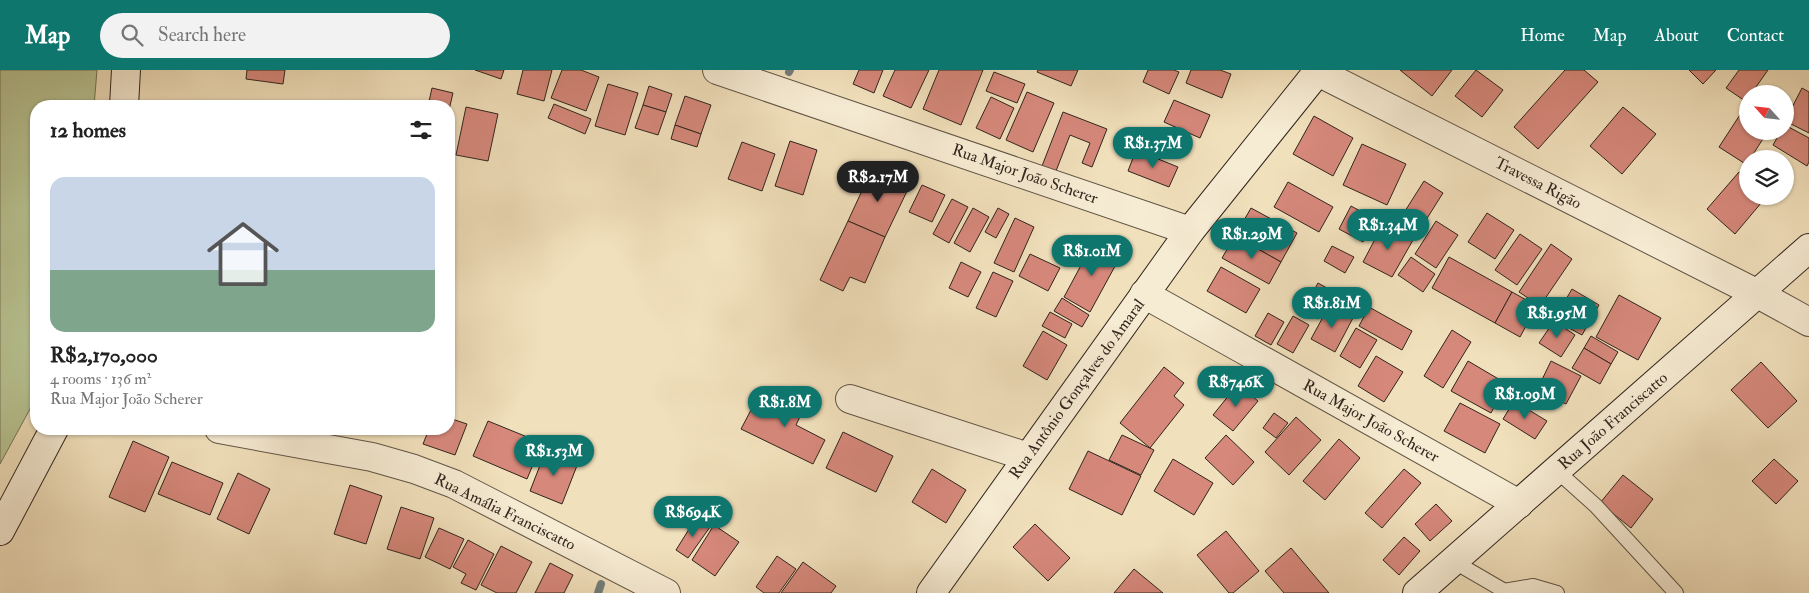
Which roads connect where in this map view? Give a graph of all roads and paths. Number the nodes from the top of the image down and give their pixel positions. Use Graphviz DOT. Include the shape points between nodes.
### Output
graph roads {
  1 [pos="126,70"];
  2 [pos="717,70"];
  3 [pos="1317,71"];
  4 [pos="124,100"];
  5 [pos="1190,231"];
  6 [pos="1809,248"];
  7 [pos="1144,294"];
  8 [pos="1758,294"];
  9 [pos="1809,322"];
  10 [pos="850,398"];
  11 [pos="51,435"];
  12 [pos="252,435"];
  13 [pos="1028,457"];
  14 [pos="1557,471"];
  15 [pos="1519,504"];
  16 [pos="0,532"];
  17 [pos="1453,561"];
  18 [pos="1506,592"];
  19 [pos="666,593"];
  20 [pos="931,593"];
  21 [pos="1417,593"];
  22 [pos="1557,593"];
  23 [pos="1676,593"];
  1 -- 4 [label="street"];
  2 -- 5 [label="street, Rua Major João Scherer"];
  3 -- 5 [label="street, Rua Antônio Gonçalves do Amaral"];
  3 -- 8 [label="street, Travessa Rigão"];
  5 -- 7 [label="street, Rua Antônio Gonçalves do Amaral"];
  6 -- 8 [label="street, Rua João Franciscatto"];
  7 -- 13 [label="street, Rua Antônio Gonçalves do Amaral"];
  7 -- 15 [label="street, Rua Major João Scherer"];
  8 -- 9 [label="street, Travessa Rigão"];
  8 -- 14 [label="street, Rua João Franciscatto"];
  10 -- 13 [label="street"];
  11 -- 16 [label="street"];
  12 -- 19 [label="street, Rua Amália Franciscatto" via="372,457 454,484"];
  13 -- 20 [label="street, Rua Antônio Gonçalves do Amaral"];
  14 -- 15 [label="street, Rua João Franciscatto"];
  14 -- 23 [label="lane" via="1596,506"];
  15 -- 17 [label="street, Rua João Franciscatto"];
  17 -- 18 [label="lane"];
  17 -- 21 [label="street, Rua João Franciscatto"];
  18 -- 22 [label="lane" via="1534,586"];
}
